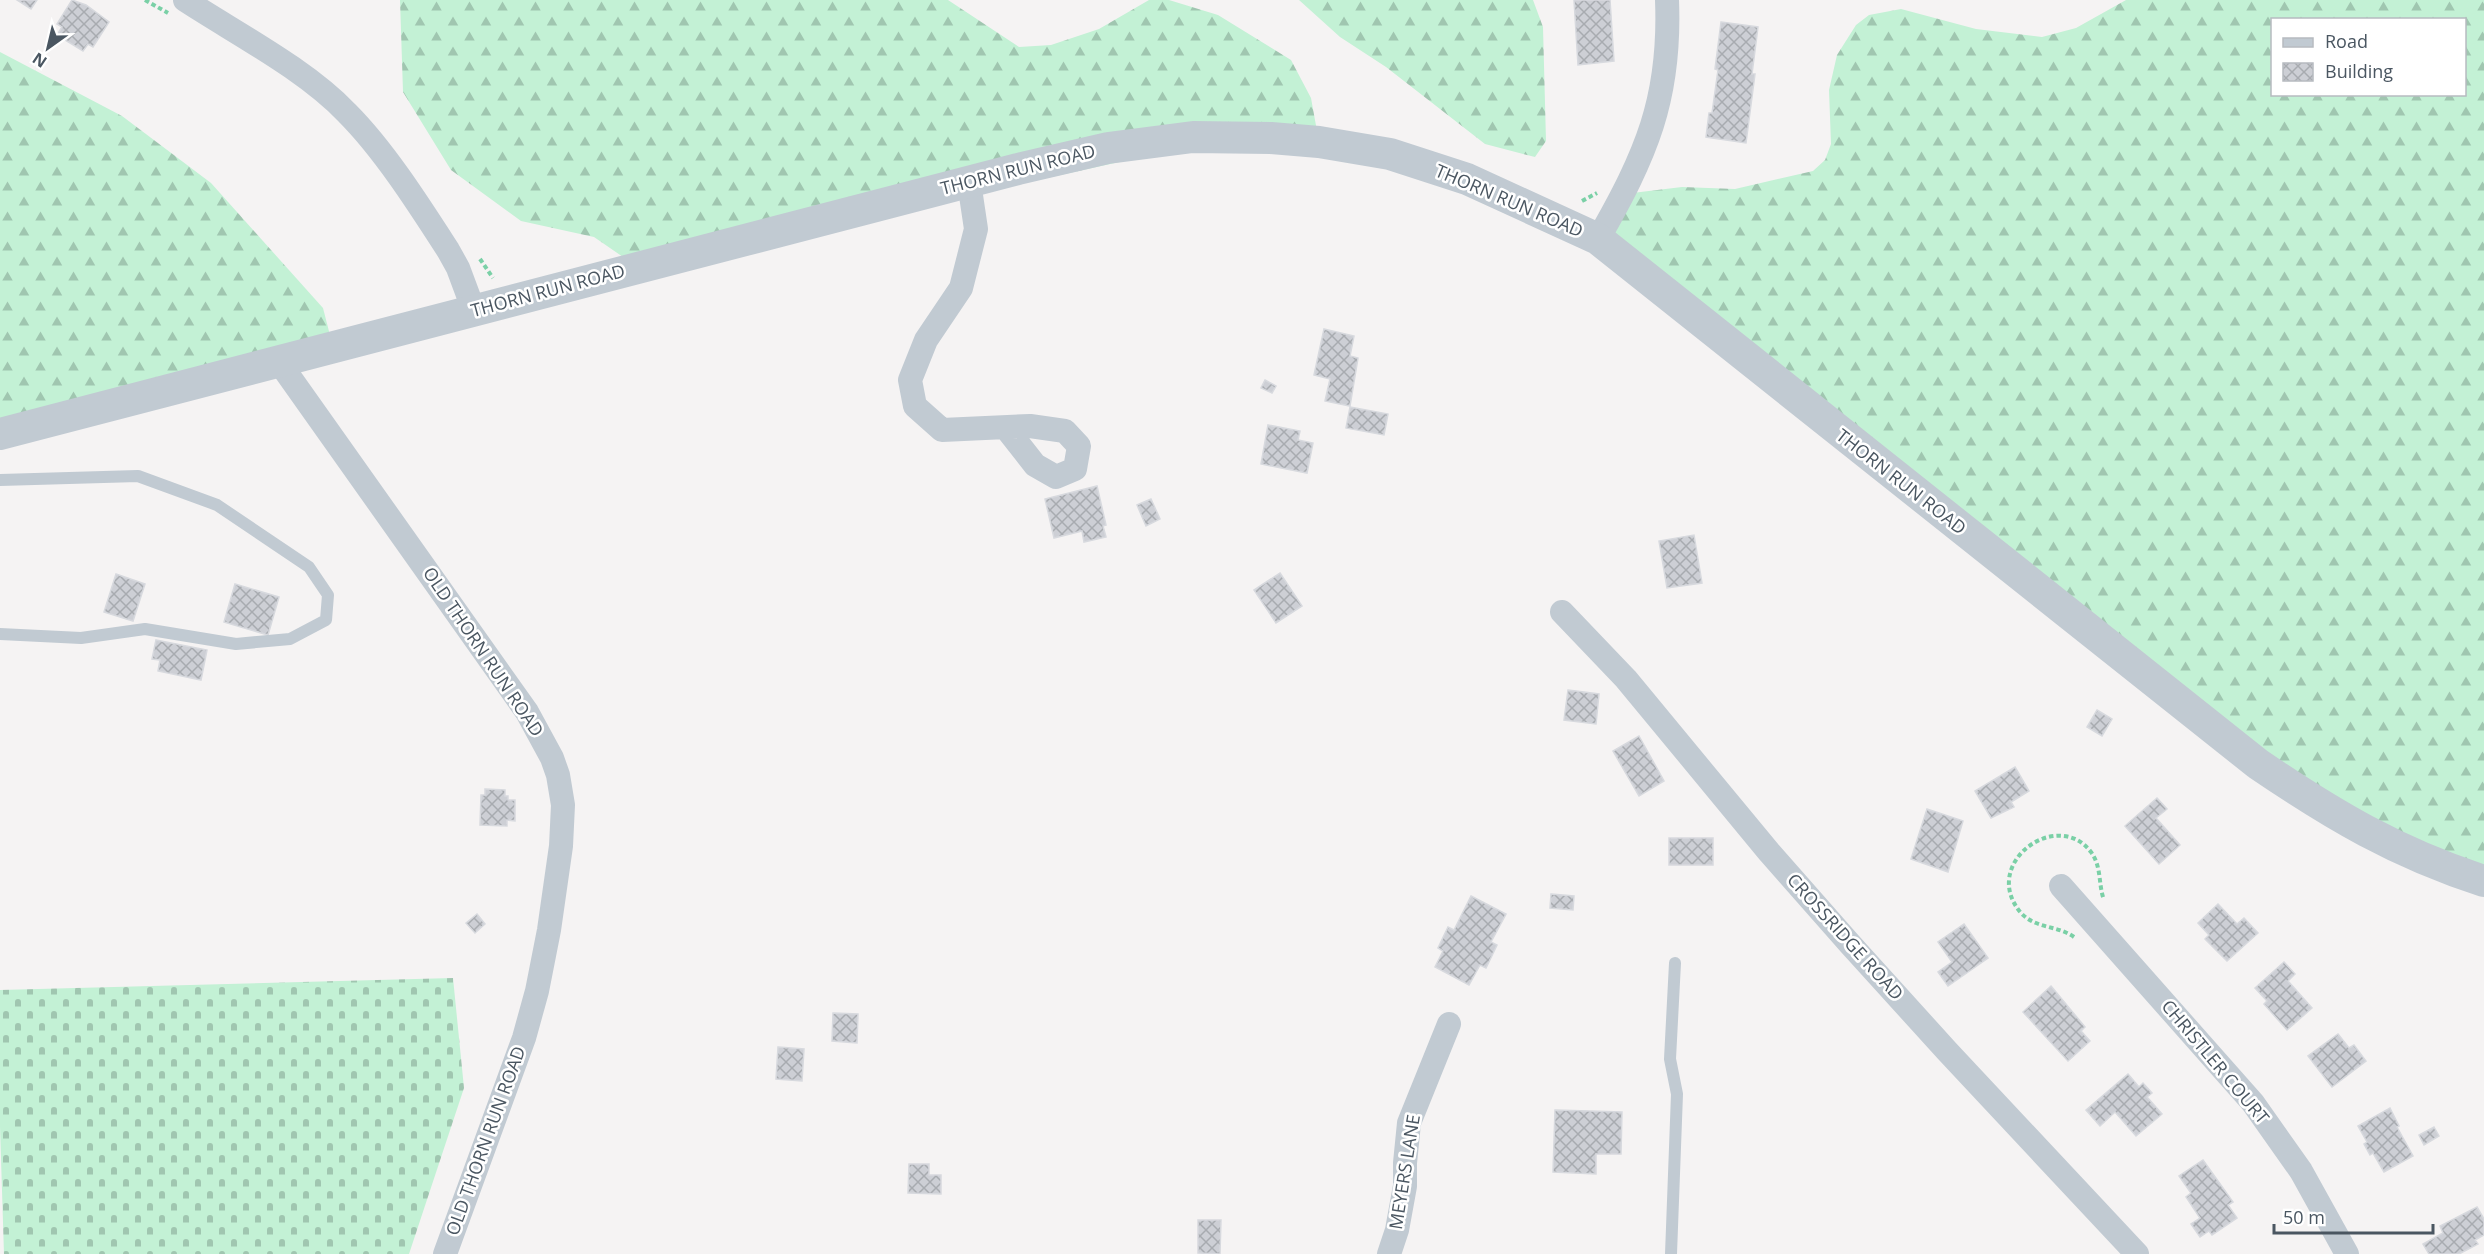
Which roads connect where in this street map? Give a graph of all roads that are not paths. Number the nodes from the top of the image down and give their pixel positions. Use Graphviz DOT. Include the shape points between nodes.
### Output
graph roads {
  1 [pos="185,0"];
  2 [pos="1667,0"];
  3 [pos="969,182"];
  4 [pos="1598,239"];
  5 [pos="474,311"];
  6 [pos="279,362"];
  7 [pos="1006,428"];
  8 [pos="0,434"];
  9 [pos="0,480"];
  10 [pos="1562,612"];
  11 [pos="0,634"];
  12 [pos="2484,881"];
  13 [pos="2061,886"];
  14 [pos="1675,963"];
  15 [pos="1449,1024"];
  16 [pos="445,1254"];
  17 [pos="1389,1254"];
  18 [pos="1671,1254"];
  19 [pos="2138,1254"];
  20 [pos="2347,1254"];
  1 -- 5 [label="street" via="297,73 346,111 448,250"];
  2 -- 4 [label="street" via="1667,55 1657,112 1638,165"];
  3 -- 4 [label="street, THORN RUN ROAD" via="1060,158 1152,141 1233,136 1310,141 1390,154 1467,179"];
  3 -- 5 [label="street, THORN RUN ROAD"];
  3 -- 7 [label="street" via="976,229 961,288 926,340 910,380 915,406 942,430"];
  4 -- 12 [label="street, THORN RUN ROAD" via="2258,764 2319,806 2382,841"];
  5 -- 6 [label="street, THORN RUN ROAD"];
  6 -- 8 [label="street, THORN RUN ROAD"];
  6 -- 16 [label="street, OLD THORN RUN ROAD" via="527,712 552,758 562,790 561,846 533,1008"];
  9 -- 11 [label="lane" via="138,476 217,506 309,567 328,595 326,620 290,639 236,644 145,629 81,638"];
  10 -- 19 [label="street, CROSSRIDGE ROAD" via="1626,679 1850,944"];
  13 -- 20 [label="street, CHRISTLER COURT" via="2253,1103 2301,1171"];
  14 -- 18 [label="lane" via="1670,1059 1677,1094"];
  15 -- 17 [label="street, MEYERS LANE" via="1409,1123 1405,1186"];
}
